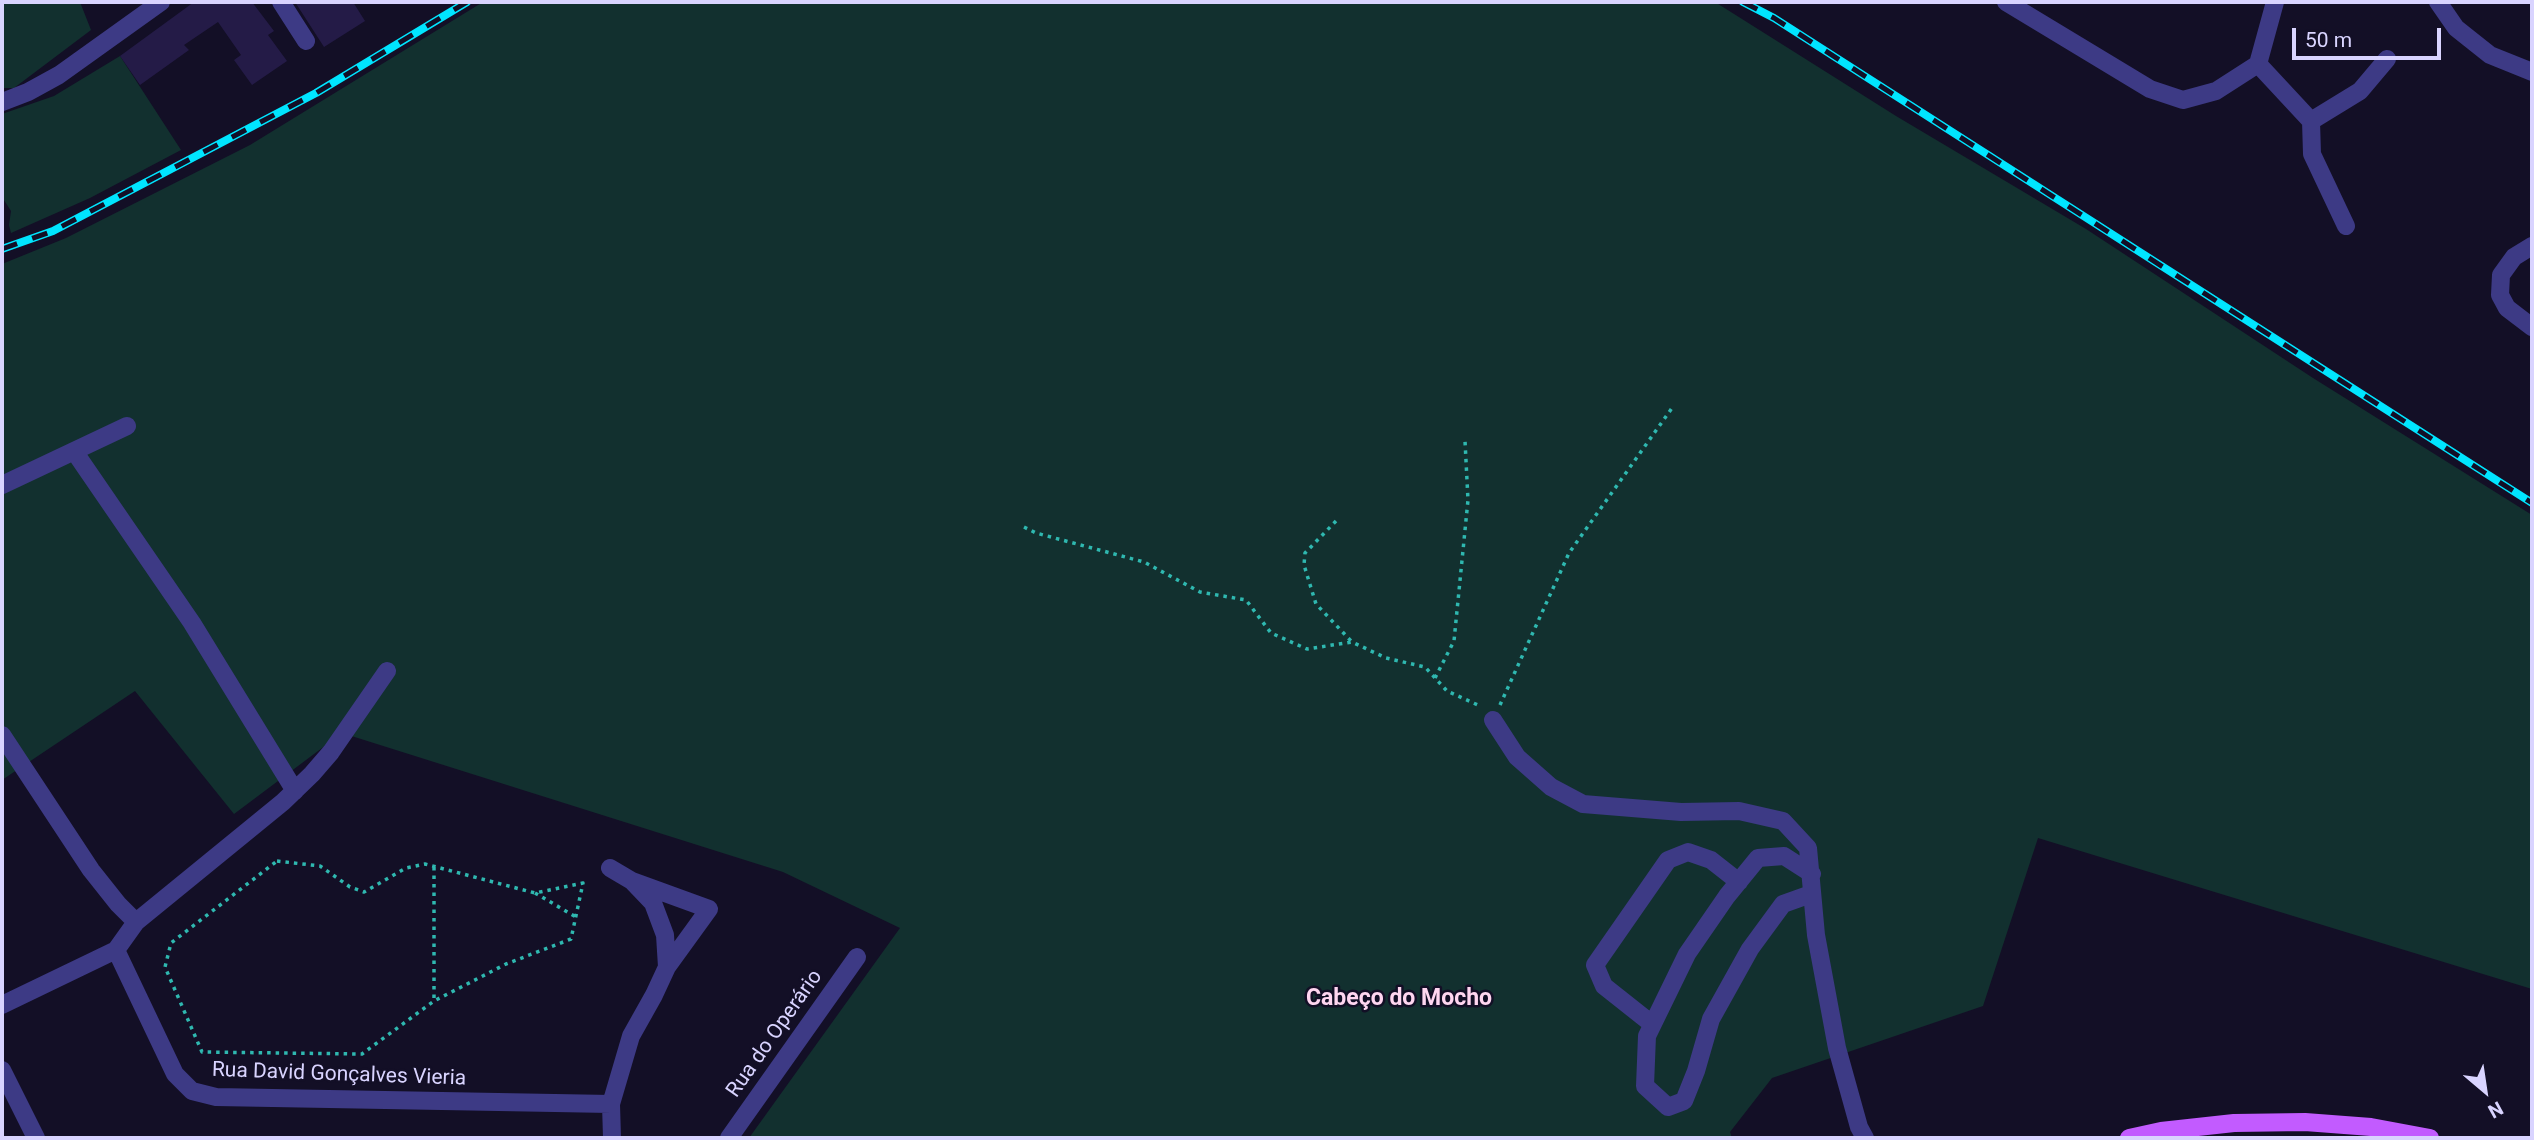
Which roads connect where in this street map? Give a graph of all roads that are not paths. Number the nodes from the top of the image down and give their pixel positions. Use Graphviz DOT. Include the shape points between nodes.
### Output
graph roads {
  1 [pos="161,2"];
  2 [pos="281,2"];
  3 [pos="2006,2"];
  4 [pos="2275,2"];
  5 [pos="2438,2"];
  6 [pos="306,41"];
  7 [pos="2386,59"];
  8 [pos="2258,64"];
  9 [pos="2532,72"];
  10 [pos="2,102"];
  11 [pos="2311,121"];
  12 [pos="2346,226"];
  13 [pos="2532,246"];
  14 [pos="2532,327"];
  15 [pos="127,426"];
  16 [pos="74,451"];
  17 [pos="2,485"];
  18 [pos="387,671"];
  19 [pos="1493,720"];
  20 [pos="2,735"];
  21 [pos="295,791"];
  22 [pos="610,868"];
  23 [pos="1812,874"];
  24 [pos="632,881"];
  25 [pos="1739,882"];
  26 [pos="1811,894"];
  27 [pos="136,922"];
  28 [pos="116,950"];
  29 [pos="857,957"];
  30 [pos="667,967"];
  31 [pos="2,1005"];
  32 [pos="1653,1024"];
  33 [pos="2,1070"];
  34 [pos="611,1104"];
  35 [pos="36,1138"];
  36 [pos="612,1138"];
  37 [pos="730,1138"];
  38 [pos="1865,1138"];
  39 [pos="2129,1138"];
  40 [pos="2430,1138"];
  1 -- 10 [label="street" via="59,75"];
  2 -- 6 [label="street"];
  3 -- 8 [label="street" via="2150,89 2183,100 2216,91"];
  4 -- 8 [label="street"];
  5 -- 9 [label="street" via="2456,28 2490,55"];
  7 -- 11 [label="street" via="2360,91"];
  8 -- 11 [label="street"];
  11 -- 12 [label="street" via="2312,154"];
  13 -- 14 [label="street" via="2514,257 2501,275 2500,295 2507,309"];
  15 -- 16 [label="street"];
  16 -- 17 [label="street"];
  16 -- 21 [label="street" via="192,623"];
  18 -- 21 [label="street" via="331,752"];
  19 -- 23 [label="street" via="1517,757 1551,787 1583,804 1681,812 1739,811 1783,821 1808,848"];
  20 -- 27 [label="street" via="91,870"];
  21 -- 27 [label="street"];
  22 -- 24 [label="street"];
  23 -- 25 [label="street" via="1784,856 1758,858"];
  23 -- 26 [label="street"];
  24 -- 30 [label="street" via="653,903 665,935"];
  24 -- 30 [label="street" via="709,909"];
  25 -- 32 [label="street" via="1687,954"];
  25 -- 32 [label="street" via="1711,860 1688,852 1668,860 1595,965 1604,986"];
  26 -- 32 [label="street" via="1783,904 1750,949 1711,1018 1684,1101 1668,1107 1645,1086 1647,1036"];
  26 -- 38 [label="street" via="1838,1048"];
  27 -- 28 [label="street"];
  28 -- 31 [label="street"];
  28 -- 34 [label="street, Rua David Gonçalves Vieria" via="175,1074 192,1091 216,1097"];
  29 -- 37 [label="street, Rua do Operário"];
  30 -- 34 [label="street" via="631,1037"];
  33 -- 35 [label="street"];
  34 -- 36 [label="street"];
  39 -- 40 [label="main road" via="2234,1123 2305,1122"];
}
